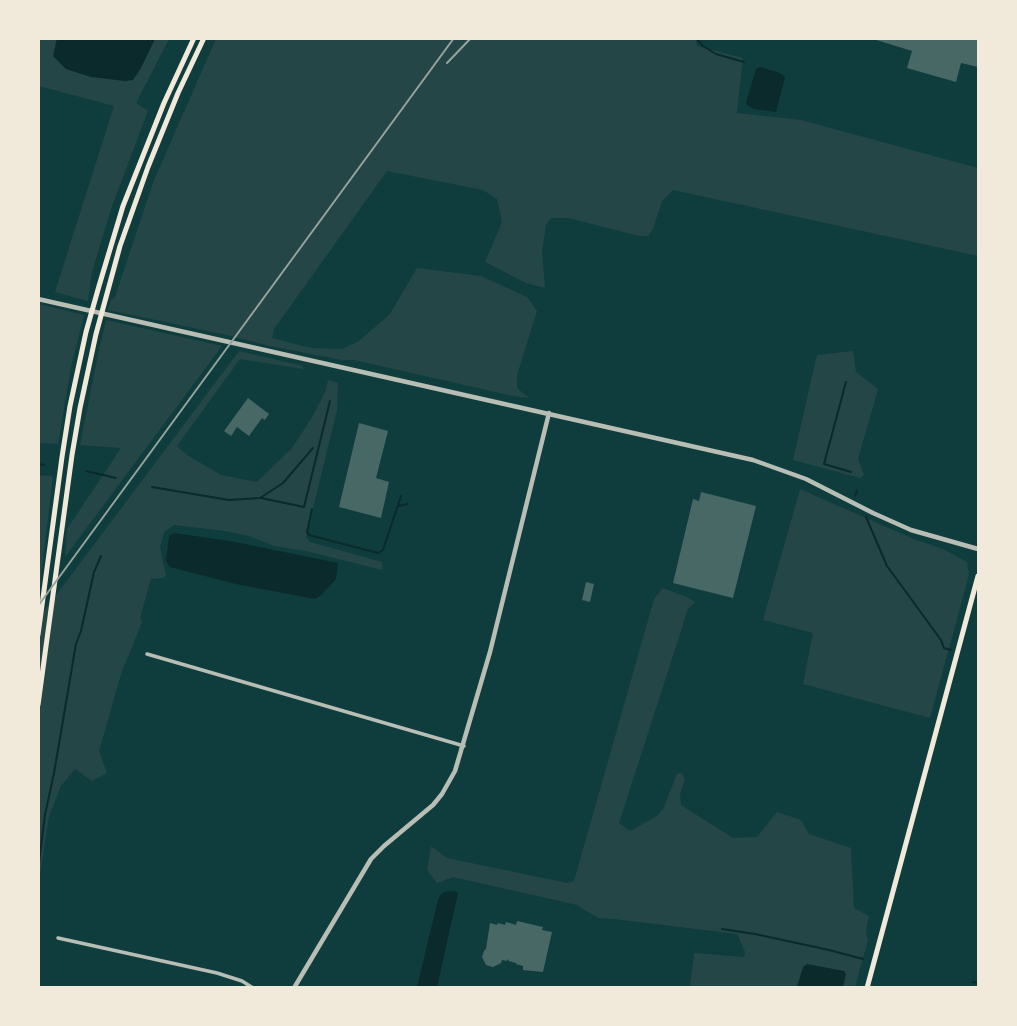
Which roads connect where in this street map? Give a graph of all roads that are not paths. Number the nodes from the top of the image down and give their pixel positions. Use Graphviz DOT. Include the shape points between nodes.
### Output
graph roads {
  1 [pos="194,38"];
  2 [pos="204,38"];
  3 [pos="38,299"];
  4 [pos="550,414"];
  5 [pos="978,549"];
  6 [pos="978,576"];
  7 [pos="38,635"];
  8 [pos="147,654"];
  9 [pos="38,705"];
  10 [pos="464,746"];
  11 [pos="58,938"];
  12 [pos="253,988"];
  13 [pos="294,988"];
  14 [pos="867,988"];
  1 -- 7 [label="main road" via="123,206 86,332 70,407"];
  2 -- 9 [label="main road" via="148,167 96,334 78,419"];
  3 -- 4 [label="street"];
  4 -- 5 [label="street" via="764,463 911,530"];
  4 -- 10 [label="street"];
  6 -- 14 [label="main road"];
  8 -- 10 [label="street"];
  10 -- 13 [label="street" via="442,794 369,862"];
  11 -- 12 [label="street" via="217,973"];
}
